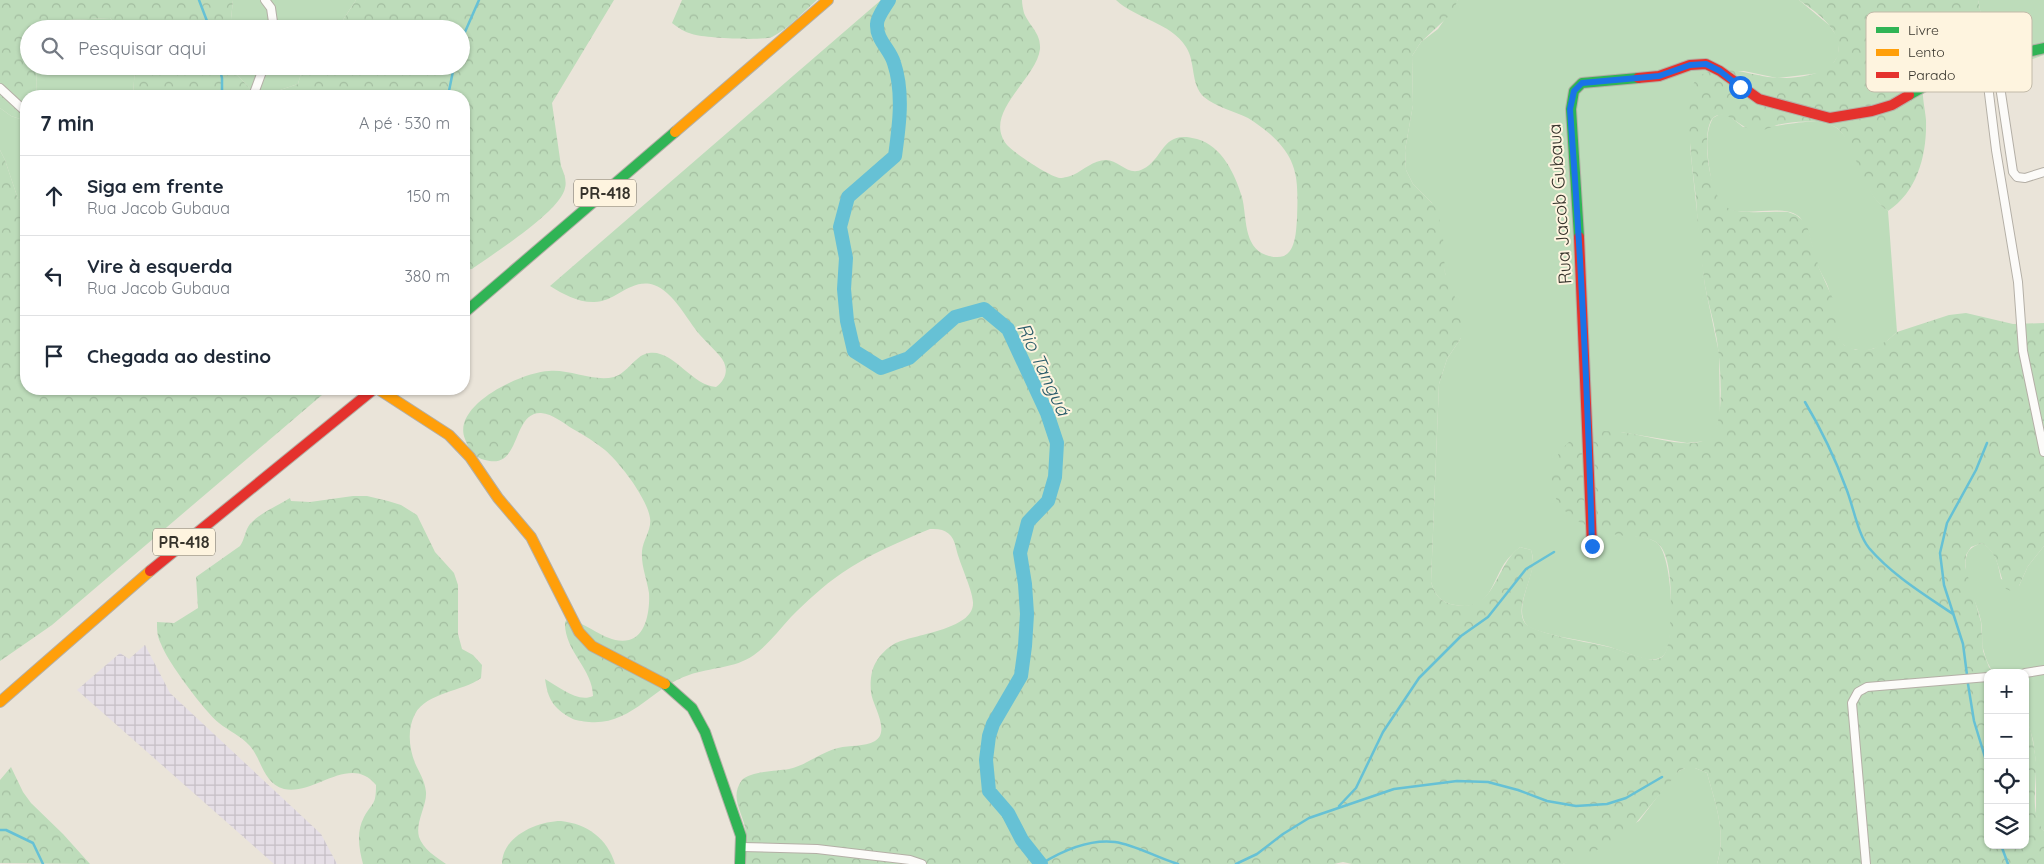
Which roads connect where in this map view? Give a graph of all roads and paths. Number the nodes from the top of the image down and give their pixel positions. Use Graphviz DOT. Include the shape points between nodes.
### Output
graph roads {
  1 [pos="265,0"];
  2 [pos="828,0"];
  3 [pos="273,20"];
  4 [pos="261,75"];
  5 [pos="0,88"];
  6 [pos="255,90"];
  7 [pos="1914,92"];
  8 [pos="1988,92"];
  9 [pos="1998,92"];
  10 [pos="20,106"];
  11 [pos="2044,172"];
  12 [pos="470,309"];
  13 [pos="366,395"];
  14 [pos="389,395"];
  15 [pos="2044,452"];
  16 [pos="1592,546"];
  17 [pos="2044,670"];
  18 [pos="2029,672"];
  19 [pos="1984,677"];
  20 [pos="0,702"];
  21 [pos="742,847"];
  22 [pos="740,864"];
  23 [pos="922,864"];
  24 [pos="1866,864"];
  1 -- 3 [label="street" via="271,8"];
  2 -- 12 [label="main road, PR-418"];
  4 -- 6 [label="street"];
  5 -- 10 [label="street"];
  7 -- 16 [label="main road, Rua Jacob Gubaua" via="1892,105 1830,118 1759,99 1706,64 1690,65 1659,76 1582,83 1574,91 1570,109 1579,224"];
  8 -- 15 [label="street" via="2018,282 2024,351"];
  9 -- 11 [label="street" via="2013,172 2017,177 2025,178"];
  13 -- 20 [label="main road, PR-418" via="175,548"];
  14 -- 21 [label="main road" via="449,435 470,457 531,538 579,632 592,646 668,686 692,708 705,732"];
  17 -- 18 [label="street"];
  19 -- 24 [label="street" via="1867,688 1858,692 1852,703"];
  21 -- 22 [label="main road"];
  21 -- 23 [label="street" via="817,849"];
}
